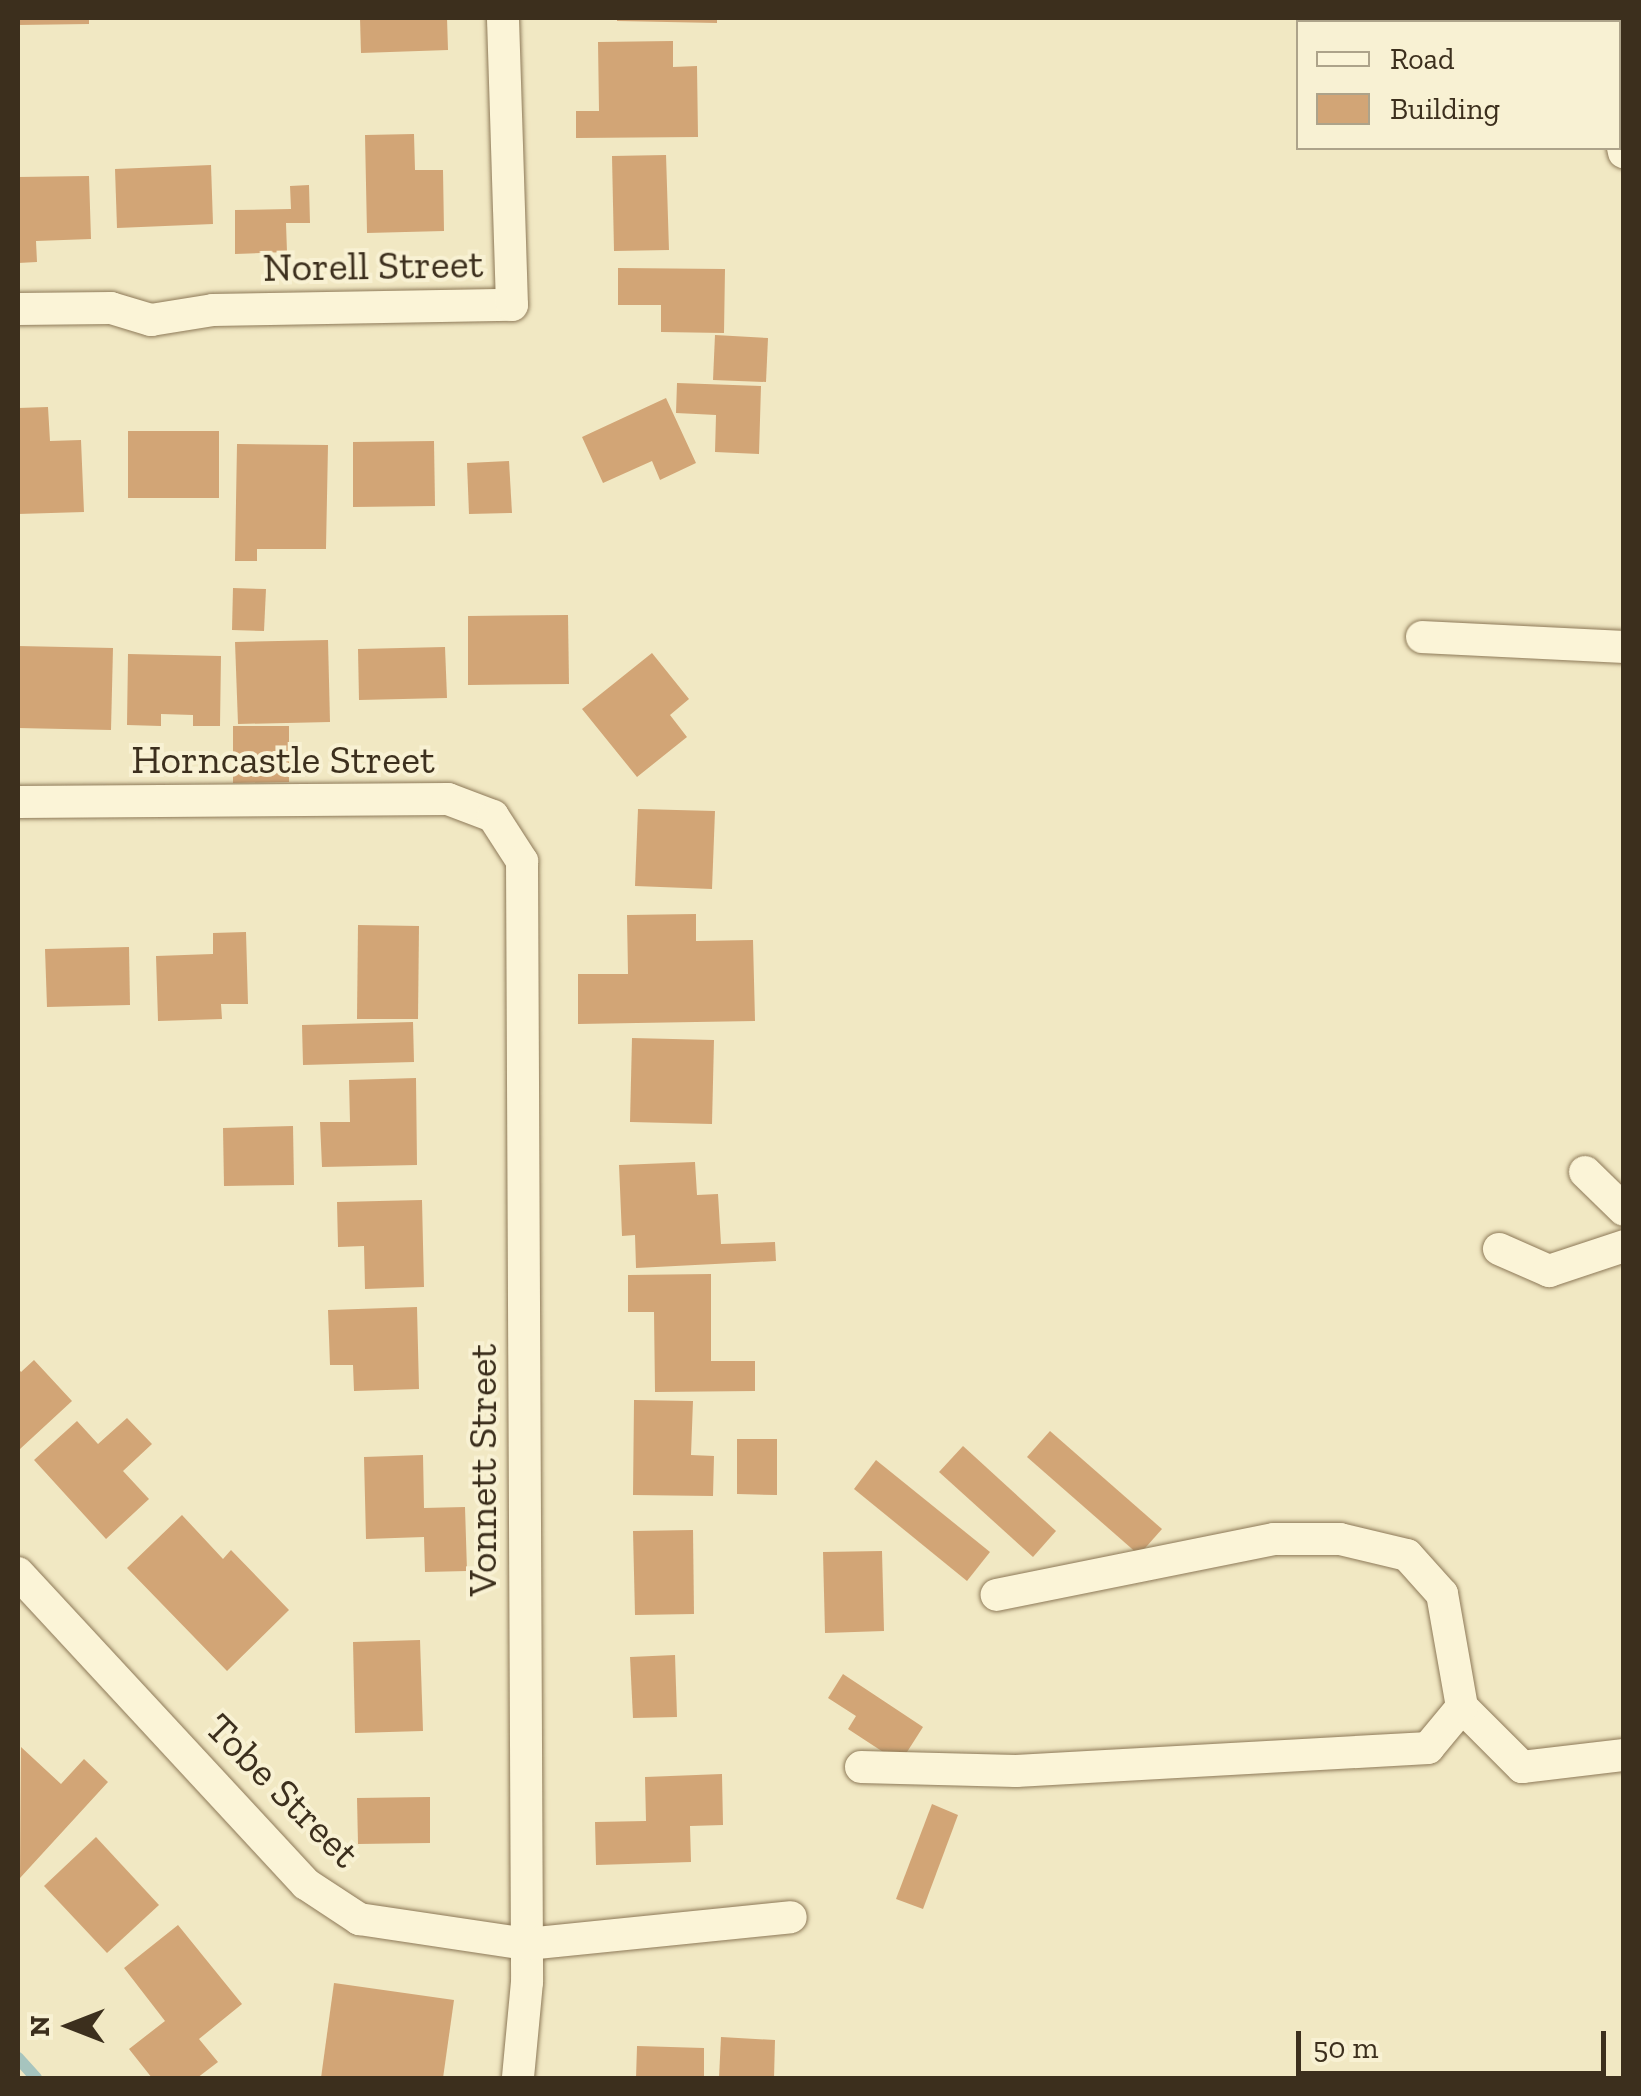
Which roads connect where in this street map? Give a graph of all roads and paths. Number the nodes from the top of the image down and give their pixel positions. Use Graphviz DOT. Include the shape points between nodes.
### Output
graph roads {
  1 [pos="503,21"];
  2 [pos="18,309"];
  3 [pos="1422,637"];
  4 [pos="1624,648"];
  5 [pos="18,802"];
  6 [pos="522,861"];
  7 [pos="1585,1172"];
  8 [pos="1624,1210"];
  9 [pos="1624,1246"];
  10 [pos="1499,1250"];
  11 [pos="18,1573"];
  12 [pos="997,1596"];
  13 [pos="1462,1706"];
  14 [pos="1624,1755"];
  15 [pos="861,1767"];
  16 [pos="791,1917"];
  17 [pos="527,1944"];
  18 [pos="518,2078"];
  1 -- 2 [label="street, Norell Street" via="512,305 213,310 152,320 111,308"];
  3 -- 4 [label="street" via="1564,639"];
  5 -- 6 [label="street, Horncastle Street" via="448,799 493,816"];
  6 -- 17 [label="street, Vonnett Street"];
  7 -- 8 [label="street"];
  9 -- 10 [label="street" via="1549,1270"];
  11 -- 17 [label="street, Tobe Street" via="306,1884 360,1919"];
  12 -- 13 [label="street" via="1274,1539 1340,1539 1406,1555 1442,1594"];
  13 -- 14 [label="street" via="1522,1767"];
  13 -- 15 [label="street" via="1428,1748 1016,1772"];
  16 -- 17 [label="street, Tobe Street"];
  17 -- 18 [label="street, Vonnett Street"];
}
